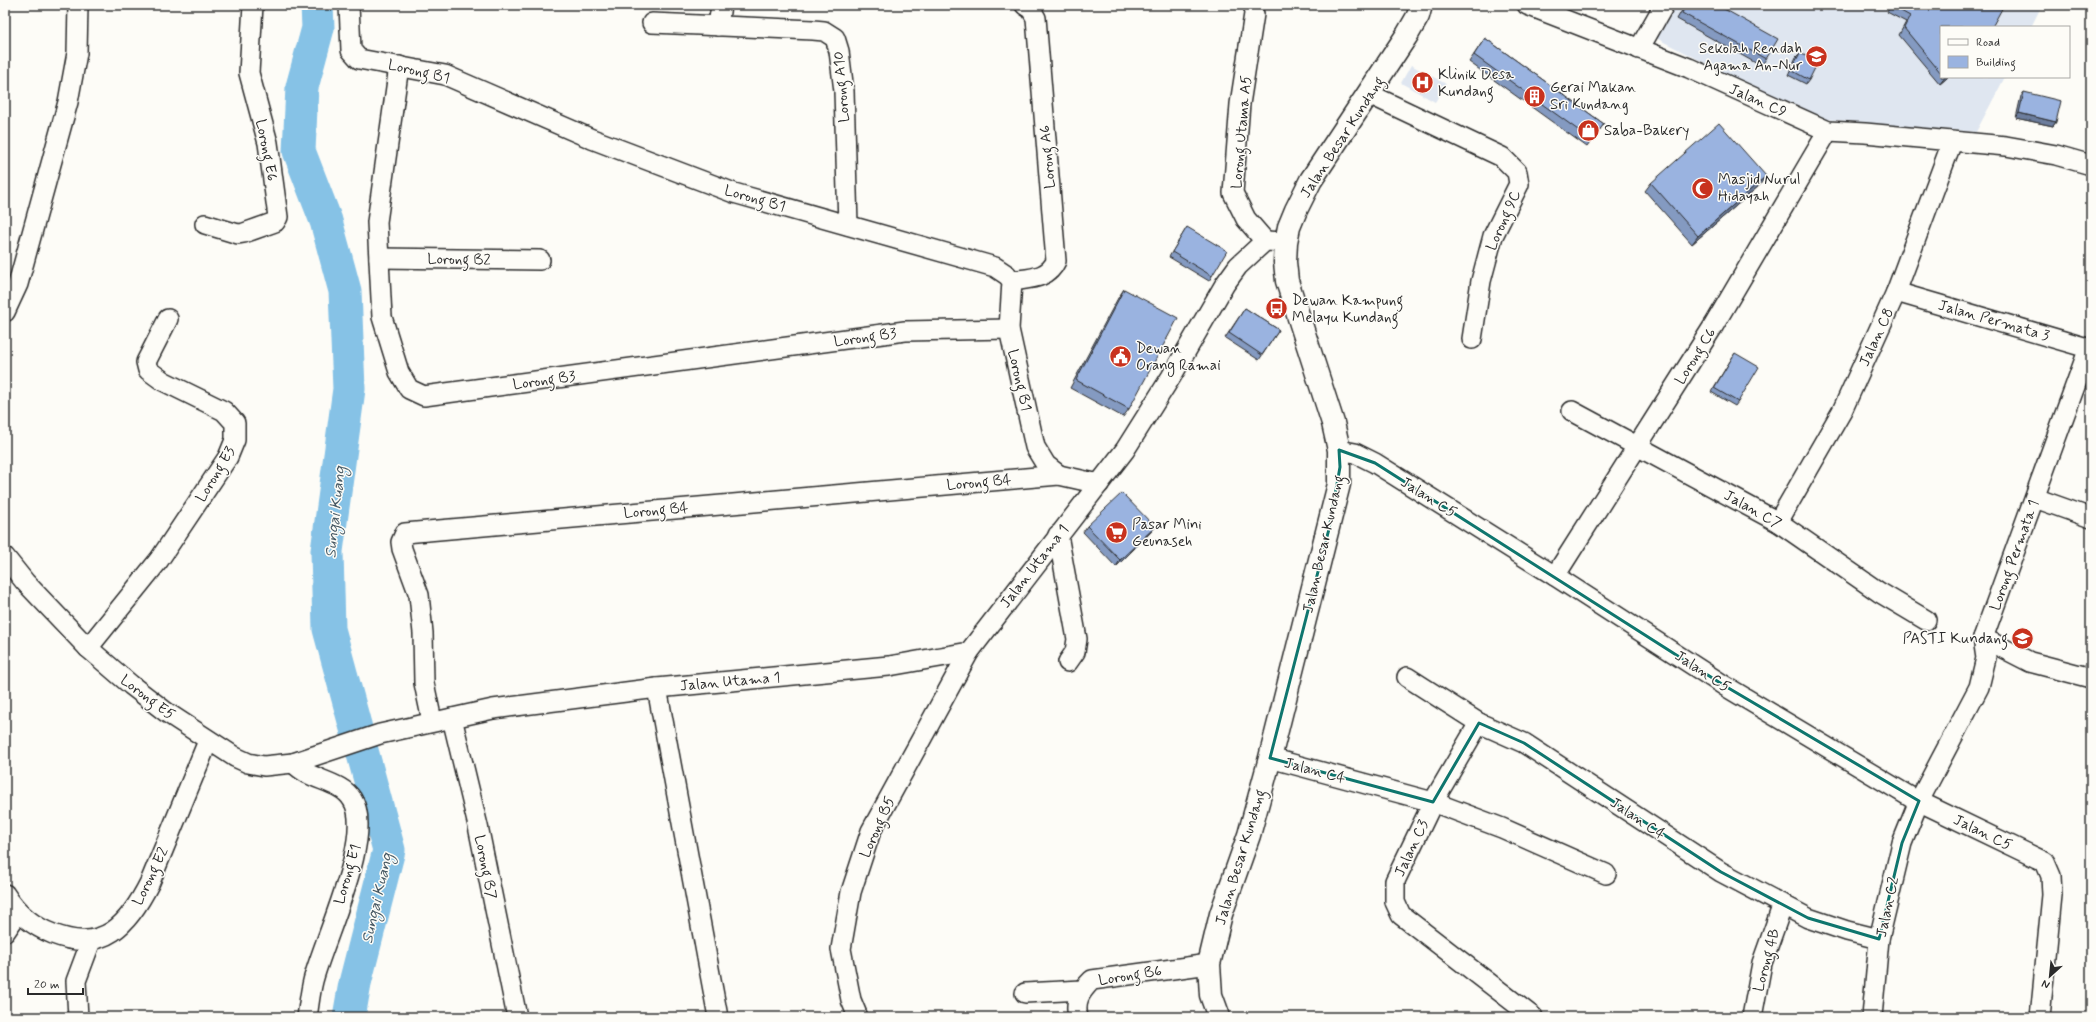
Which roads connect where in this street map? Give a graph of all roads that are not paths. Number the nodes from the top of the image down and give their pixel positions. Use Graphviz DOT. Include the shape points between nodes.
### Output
graph roads {
  1 [pos="78,5"];
  2 [pos="253,5"];
  3 [pos="349,5"];
  4 [pos="720,5"];
  5 [pos="1025,5"];
  6 [pos="1422,5"];
  7 [pos="1527,5"];
  8 [pos="1664,5"];
  9 [pos="1254,14"];
  10 [pos="652,23"];
  11 [pos="718,26"];
  12 [pos="1639,49"];
  13 [pos="400,66"];
  14 [pos="1369,94"];
  15 [pos="1828,131"];
  16 [pos="1952,142"];
  17 [pos="2091,165"];
  18 [pos="205,224"];
  19 [pos="848,225"];
  20 [pos="1275,241"];
  21 [pos="379,258"];
  22 [pos="540,260"];
  23 [pos="1012,281"];
  24 [pos="1896,292"];
  25 [pos="5,312"];
  26 [pos="168,319"];
  27 [pos="1009,329"];
  28 [pos="1472,339"];
  29 [pos="2090,348"];
  30 [pos="1572,411"];
  31 [pos="1639,446"];
  32 [pos="1339,450"];
  33 [pos="1059,475"];
  34 [pos="1099,484"];
  35 [pos="2034,498"];
  36 [pos="2091,518"];
  37 [pos="1778,522"];
  38 [pos="1058,535"];
  39 [pos="5,557"];
  40 [pos="1555,576"];
  41 [pos="1926,620"];
  42 [pos="1983,638"];
  43 [pos="88,648"];
  44 [pos="968,652"];
  45 [pos="1068,662"];
  46 [pos="1407,677"];
  47 [pos="2091,678"];
  48 [pos="657,688"];
  49 [pos="452,718"];
  50 [pos="432,721"];
  51 [pos="1479,723"];
  52 [pos="380,734"];
  53 [pos="208,741"];
  54 [pos="1270,758"];
  55 [pos="293,763"];
  56 [pos="1919,801"];
  57 [pos="1433,802"];
  58 [pos="1606,874"];
  59 [pos="5,894"];
  60 [pos="1783,904"];
  61 [pos="18,913"];
  62 [pos="5,932"];
  63 [pos="1879,939"];
  64 [pos="91,941"];
  65 [pos="1209,964"];
  66 [pos="1082,990"];
  67 [pos="1025,993"];
  68 [pos="78,1017"];
  69 [pos="307,1017"];
  70 [pos="516,1017"];
  71 [pos="718,1017"];
  72 [pos="858,1017"];
  73 [pos="1078,1017"];
  74 [pos="1219,1017"];
  75 [pos="1533,1017"];
  76 [pos="1752,1017"];
  77 [pos="1872,1017"];
  78 [pos="2040,1017"];
  1 -- 25 [label="street" via="77,53 68,102 18,284"];
  2 -- 18 [label="street, Lorong E6" via="249,73 268,143 278,217 275,222 238,234"];
  3 -- 13 [label="street, Lorong B1" via="351,50 354,55 359,59"];
  4 -- 11 [label="street"];
  5 -- 23 [label="street, Lorong A6" via="1031,8 1036,18 1056,261 1052,270 1045,275"];
  6 -- 14 [label="main road, Jalan Besar Kundang" via="1407,36"];
  7 -- 12 [label="street, Jalan C9"];
  8 -- 12 [label="street"];
  9 -- 20 [label="street, Lorong Utama A5" via="1240,104 1233,193 1246,219"];
  10 -- 11 [label="street, Lorong A10"];
  11 -- 19 [label="street, Lorong A10" via="824,31 835,38 844,91"];
  12 -- 15 [label="street, Jalan C9" via="1689,68"];
  13 -- 19 [label="street, Lorong B1" via="445,75 592,139 720,188"];
  13 -- 21 [label="street, Lorong B3" via="377,222"];
  14 -- 20 [label="main road, Jalan Besar Kundang" via="1311,180 1289,227"];
  14 -- 28 [label="street, Lorong 9C" via="1502,158 1517,172 1519,184 1493,236 1480,281"];
  15 -- 16 [label="street, Jalan C9" via="1865,132"];
  15 -- 31 [label="street, Lorong C6" via="1714,326"];
  16 -- 17 [label="street, Jalan C9" via="2006,146 2056,155"];
  16 -- 24 [label="street, Jalan C8"];
  19 -- 23 [label="street, Lorong B1" via="995,267"];
  20 -- 32 [label="main road, Jalan Besar Kundang"];
  20 -- 34 [label="street, Jalan Utama 1" via="1238,266 1125,450"];
  21 -- 22 [label="street, Lorong B2"];
  21 -- 27 [label="street, Lorong B3" via="382,317 399,372 409,389 424,396 905,332"];
  23 -- 27 [label="street, Lorong B1"];
  24 -- 29 [label="street, Jalan Permata 3"];
  24 -- 37 [label="street, Jalan C8" via="1842,411"];
  26 -- 43 [label="street, Lorong E3" via="146,362 148,370 163,381 224,411 235,423 235,440 228,457 158,560"];
  27 -- 33 [label="street, Lorong B1" via="1035,447 1046,464"];
  29 -- 35 [label="street, Lorong Permata 1"];
  30 -- 31 [label="street, Jalan C7"];
  31 -- 37 [label="street, Jalan C7"];
  31 -- 40 [label="street, Lorong C6"];
  32 -- 40 [label="street, Jalan C5" via="1355,453 1375,463"];
  32 -- 54 [label="main road, Jalan Besar Kundang" via="1339,484 1334,507"];
  33 -- 34 [label="street, Lorong B4"];
  33 -- 50 [label="street, Lorong B4" via="405,533 401,542 402,549 419,595 424,683"];
  34 -- 38 [label="street, Jalan Utama 1"];
  35 -- 36 [label="street"];
  35 -- 42 [label="street, Lorong Permata 1"];
  37 -- 41 [label="street, Jalan C7" via="1879,592"];
  38 -- 44 [label="street, Jalan Utama 1"];
  38 -- 45 [label="street" via="1077,639 1075,652"];
  39 -- 43 [label="street, Lorong E5" via="30,588"];
  40 -- 56 [label="street, Jalan C5" via="1724,686"];
  42 -- 47 [label="street" via="2030,662"];
  42 -- 56 [label="street, Lorong Permata 1" via="1986,658 1979,687"];
  43 -- 53 [label="street, Lorong E5" via="137,690"];
  44 -- 48 [label="street, Jalan Utama 1" via="889,666"];
  44 -- 72 [label="street, Lorong B5" via="872,831 851,892 841,949 851,1000"];
  46 -- 51 [label="street, Jalan C4"];
  48 -- 49 [label="street, Jalan Utama 1" via="493,709"];
  48 -- 71 [label="street, Jalan Utama 1"];
  49 -- 50 [label="street, Jalan Utama 1"];
  49 -- 70 [label="street, Lorong B7" via="478,826"];
  50 -- 52 [label="street, Jalan Utama 1"];
  51 -- 57 [label="street, Jalan C3"];
  51 -- 60 [label="street, Jalan C4" via="1524,742 1721,872"];
  52 -- 55 [label="street, Lorong E5"];
  53 -- 55 [label="street, Lorong E5" via="248,763 264,766"];
  53 -- 64 [label="street, Lorong E2" via="142,899 120,926"];
  54 -- 57 [label="street, Jalan C4"];
  54 -- 65 [label="main road, Jalan Besar Kundang" via="1249,836 1221,914"];
  55 -- 69 [label="street, Lorong E1" via="352,798 357,809 359,827 352,863 313,981"];
  56 -- 63 [label="street, Jalan C2" via="1902,843"];
  56 -- 78 [label="street, Jalan C5" via="2045,862 2051,876 2052,895"];
  57 -- 58 [label="street, Jalan C4" via="1502,828"];
  57 -- 75 [label="street, Jalan C3" via="1395,880 1395,902 1401,915"];
  59 -- 61 [label="street"];
  60 -- 63 [label="street, Jalan C4" via="1808,918"];
  60 -- 76 [label="street, Lorong 4B" via="1762,963"];
  61 -- 62 [label="street"];
  61 -- 64 [label="street" via="44,931 67,939"];
  63 -- 77 [label="street, Jalan C2"];
  64 -- 68 [label="street" via="76,981"];
  65 -- 66 [label="street, Lorong B6" via="1092,980"];
  65 -- 74 [label="main road, Jalan Besar Kundang" via="1211,995"];
  66 -- 67 [label="street"];
  66 -- 73 [label="street, Lorong B6" via="1079,993 1076,1011"];
}
